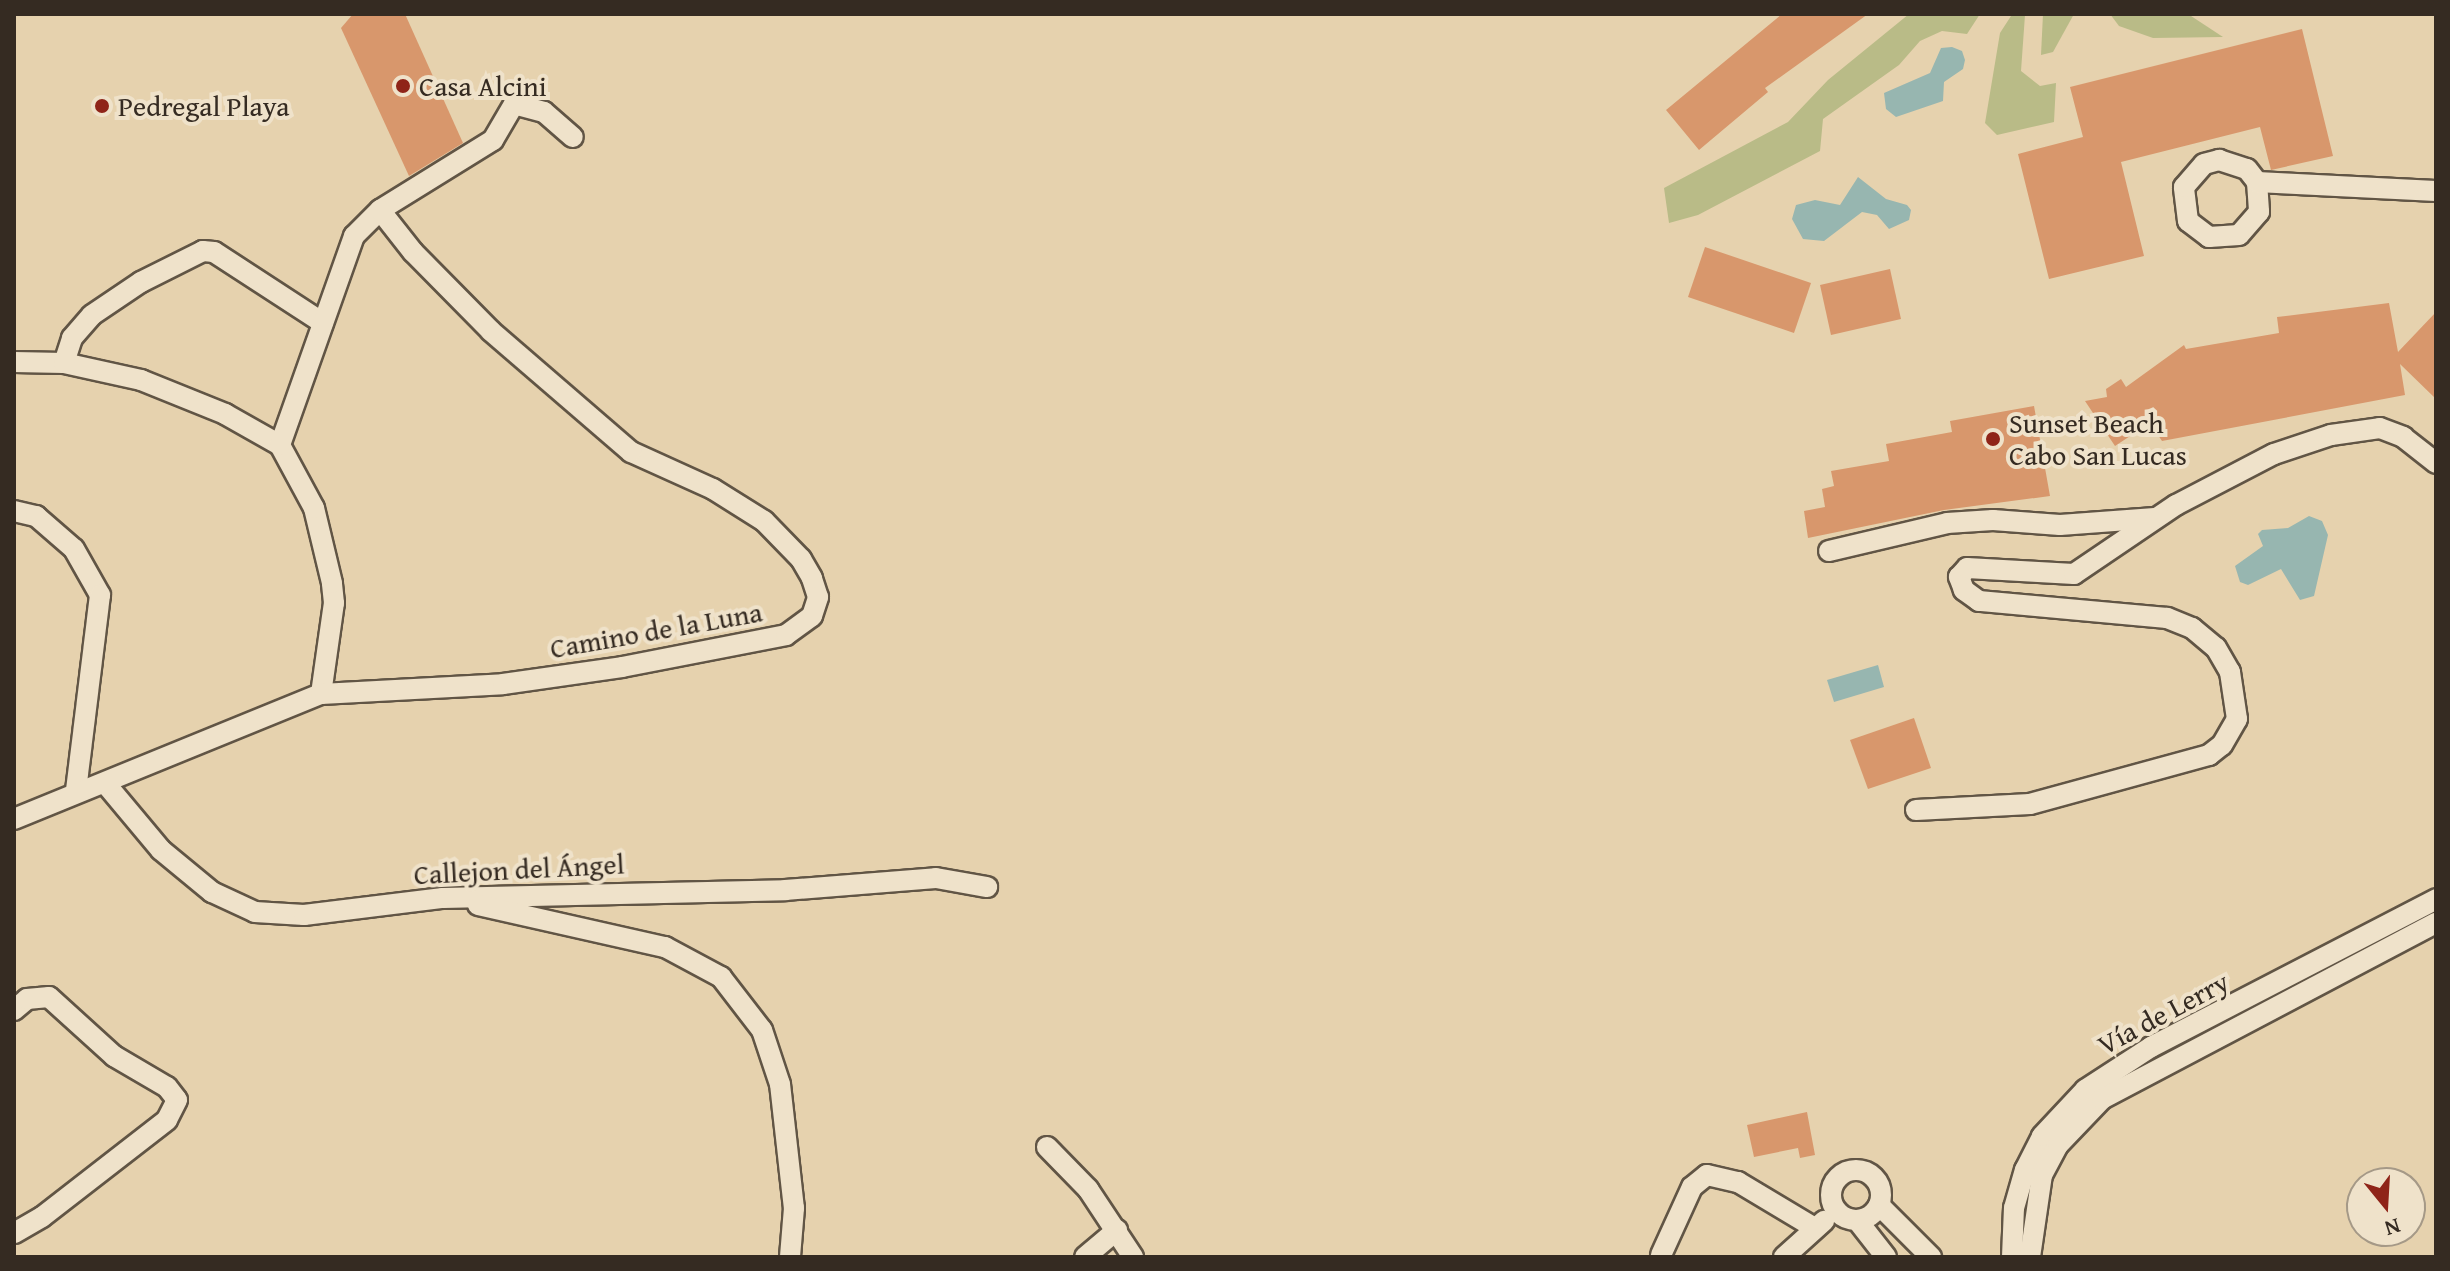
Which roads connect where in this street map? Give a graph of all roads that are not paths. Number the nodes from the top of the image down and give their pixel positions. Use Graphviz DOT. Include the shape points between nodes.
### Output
graph roads {
  1 [pos="573,137"];
  2 [pos="2257,182"];
  3 [pos="2436,191"];
  4 [pos="380,210"];
  5 [pos="323,323"];
  6 [pos="14,362"];
  7 [pos="64,363"];
  8 [pos="280,445"];
  9 [pos="2436,463"];
  10 [pos="14,511"];
  11 [pos="2155,518"];
  12 [pos="1829,551"];
  13 [pos="321,694"];
  14 [pos="105,783"];
  15 [pos="76,791"];
  16 [pos="1916,810"];
  17 [pos="14,819"];
  18 [pos="987,887"];
  19 [pos="443,898"];
  20 [pos="2436,899"];
  21 [pos="2436,923"];
  22 [pos="14,1010"];
  23 [pos="2050,1140"];
  24 [pos="1047,1147"];
  25 [pos="1879,1205"];
  26 [pos="1837,1211"];
  27 [pos="1857,1220"];
  28 [pos="1815,1228"];
  29 [pos="1117,1230"];
  30 [pos="14,1233"];
  31 [pos="1661,1255"];
  32 [pos="790,1257"];
  33 [pos="1085,1257"];
  34 [pos="1133,1257"];
  35 [pos="1784,1257"];
  36 [pos="1886,1257"];
  37 [pos="1931,1257"];
  38 [pos="2012,1257"];
  39 [pos="2030,1257"];
  1 -- 4 [label="street" via="544,112 514,104 500,131 478,152"];
  2 -- 3 [label="street"];
  4 -- 5 [label="street" via="358,228"];
  4 -- 13 [label="street, Camino de la Luna" via="413,252 491,331 622,444 764,521 801,559 818,597 803,626 745,645 503,684"];
  5 -- 7 [label="street" via="214,252 203,251 141,282 92,315 72,338"];
  5 -- 8 [label="street"];
  6 -- 7 [label="street"];
  7 -- 8 [label="street" via="162,387"];
  8 -- 13 [label="street" via="314,508 332,583"];
  9 -- 11 [label="street" via="2403,437 2380,428 2356,430 2274,454"];
  10 -- 15 [label="street" via="36,516 74,549 100,595"];
  11 -- 12 [label="street" via="2060,525 1947,523"];
  11 -- 16 [label="street" via="2074,574 1974,566 1961,573 1960,582 1966,595 1979,601 2167,618 2192,628 2216,648 2236,691 2237,719 2222,745 2209,755 2030,804"];
  13 -- 14 [label="street"];
  14 -- 15 [label="street"];
  14 -- 19 [label="street, Callejon del Ángel" via="161,850 230,904 255,912 304,915"];
  15 -- 17 [label="street"];
  18 -- 19 [label="street, Callejon del Ángel" via="936,878 785,890"];
  19 -- 32 [label="street" via="665,947 721,977 762,1030 780,1084 794,1208"];
  20 -- 23 [label="street, Vía de Lerry" via="2125,1062 2085,1090"];
  21 -- 23 [label="street, Vía de Lerry" via="2136,1078"];
  22 -- 30 [label="street" via="27,999 49,997 114,1056 167,1087 177,1100 167,1120"];
  23 -- 38 [label="street, Vía de Lerry" via="2019,1188"];
  23 -- 39 [label="street, Vía de Lerry" via="2036,1193"];
  24 -- 29 [label="street" via="1088,1189"];
  25 -- 26 [label="street" via="1881,1191 1873,1177 1850,1171 1833,1187"];
  25 -- 27 [label="street"];
  25 -- 37 [label="street"];
  26 -- 27 [label="street"];
  26 -- 28 [label="street"];
  27 -- 36 [label="street"];
  28 -- 31 [label="street" via="1738,1182 1707,1175 1696,1180"];
  28 -- 35 [label="street"];
  29 -- 33 [label="street"];
  29 -- 34 [label="street"];
}
